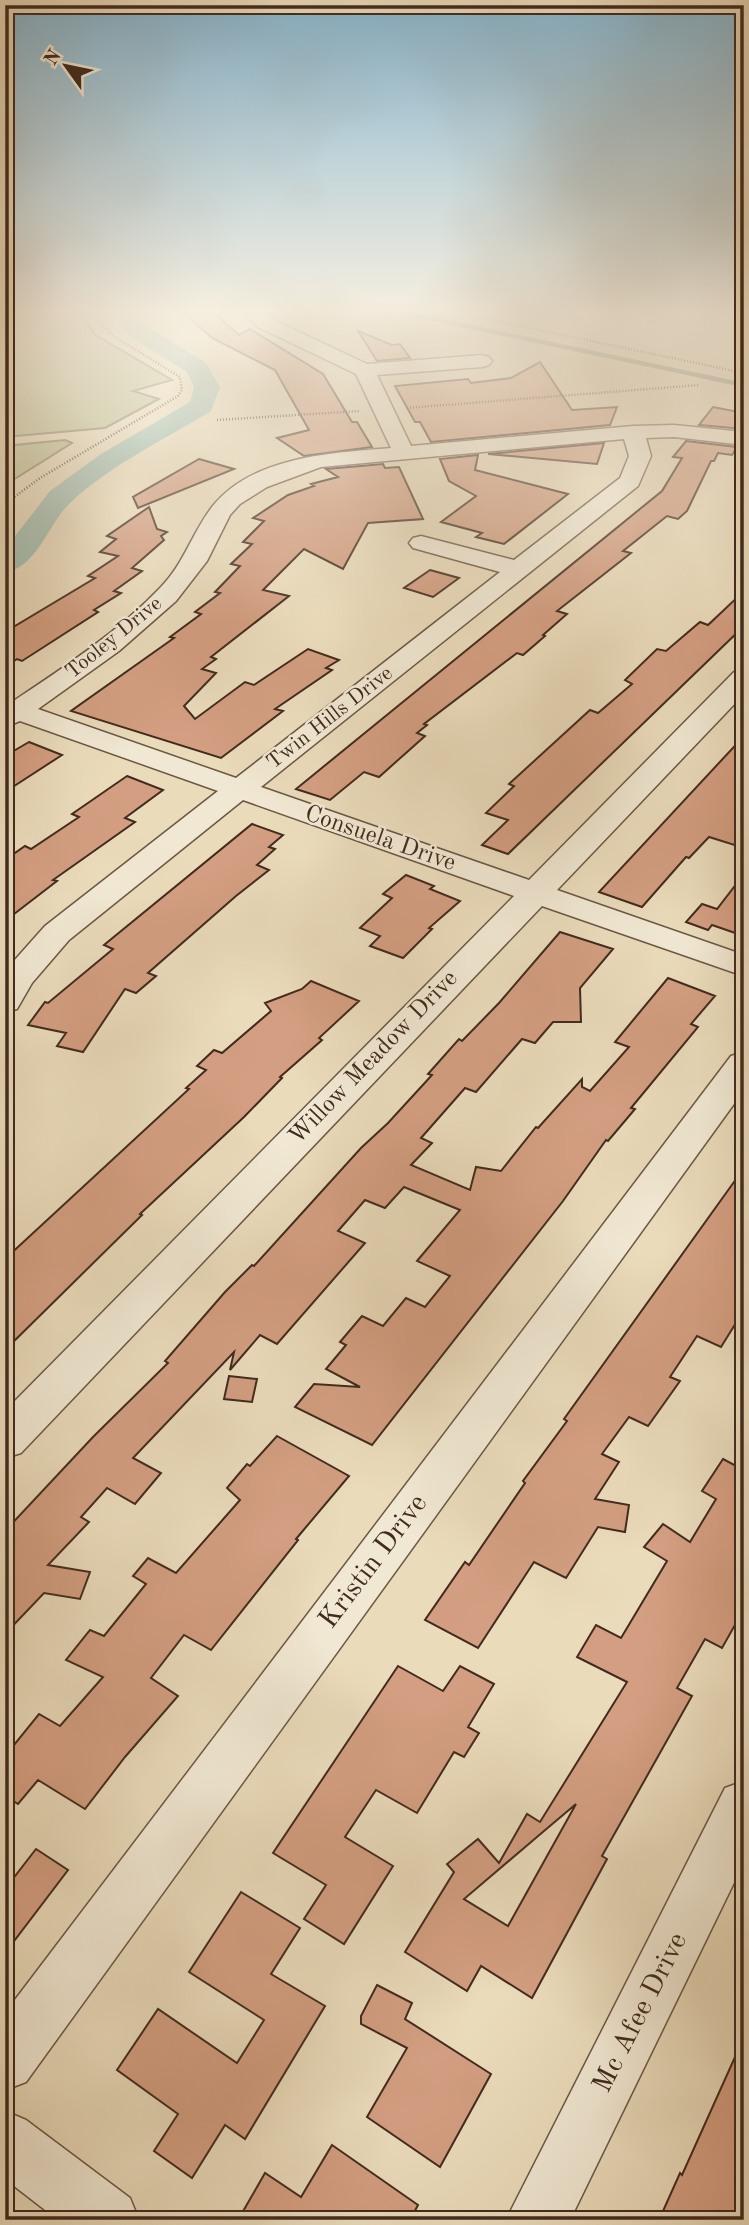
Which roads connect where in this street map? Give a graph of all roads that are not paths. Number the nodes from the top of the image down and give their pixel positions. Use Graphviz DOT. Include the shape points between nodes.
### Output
graph roads {
  1 [pos="386,416"];
  2 [pos="633,432"];
  3 [pos="744,439"];
  4 [pos="402,452"];
  5 [pos="421,543"];
  6 [pos="518,569"];
  7 [pos="744,678"];
  8 [pos="9,713"];
  9 [pos="240,789"];
  10 [pos="534,893"];
  11 [pos="744,966"];
  12 [pos="5,1001"];
  13 [pos="744,1064"];
  14 [pos="5,1440"];
  15 [pos="744,1806"];
  16 [pos="5,2061"];
  17 [pos="5,2141"];
  18 [pos="108,2220"];
  19 [pos="537,2220"];
  1 -- 4 [label="street"];
  2 -- 3 [label="street, Tooley Drive" via="674,430"];
  2 -- 4 [label="street, Tooley Drive"];
  2 -- 6 [label="street, Twin Hills Drive" via="640,456 630,481"];
  4 -- 8 [label="street, Tooley Drive" via="319,461 251,485 227,504 170,593 119,640"];
  5 -- 6 [label="street"];
  6 -- 9 [label="street, Twin Hills Drive"];
  7 -- 10 [label="street, Willow Meadow Drive"];
  8 -- 9 [label="street, Consuela Drive"];
  9 -- 10 [label="street, Consuela Drive"];
  9 -- 12 [label="street, Twin Hills Drive" via="57,933"];
  10 -- 11 [label="street, Consuela Drive"];
  10 -- 14 [label="street, Willow Meadow Drive"];
  13 -- 16 [label="street, Kristin Drive"];
  15 -- 19 [label="street, Mc Afee Drive"];
  17 -- 18 [label="street"];
}
